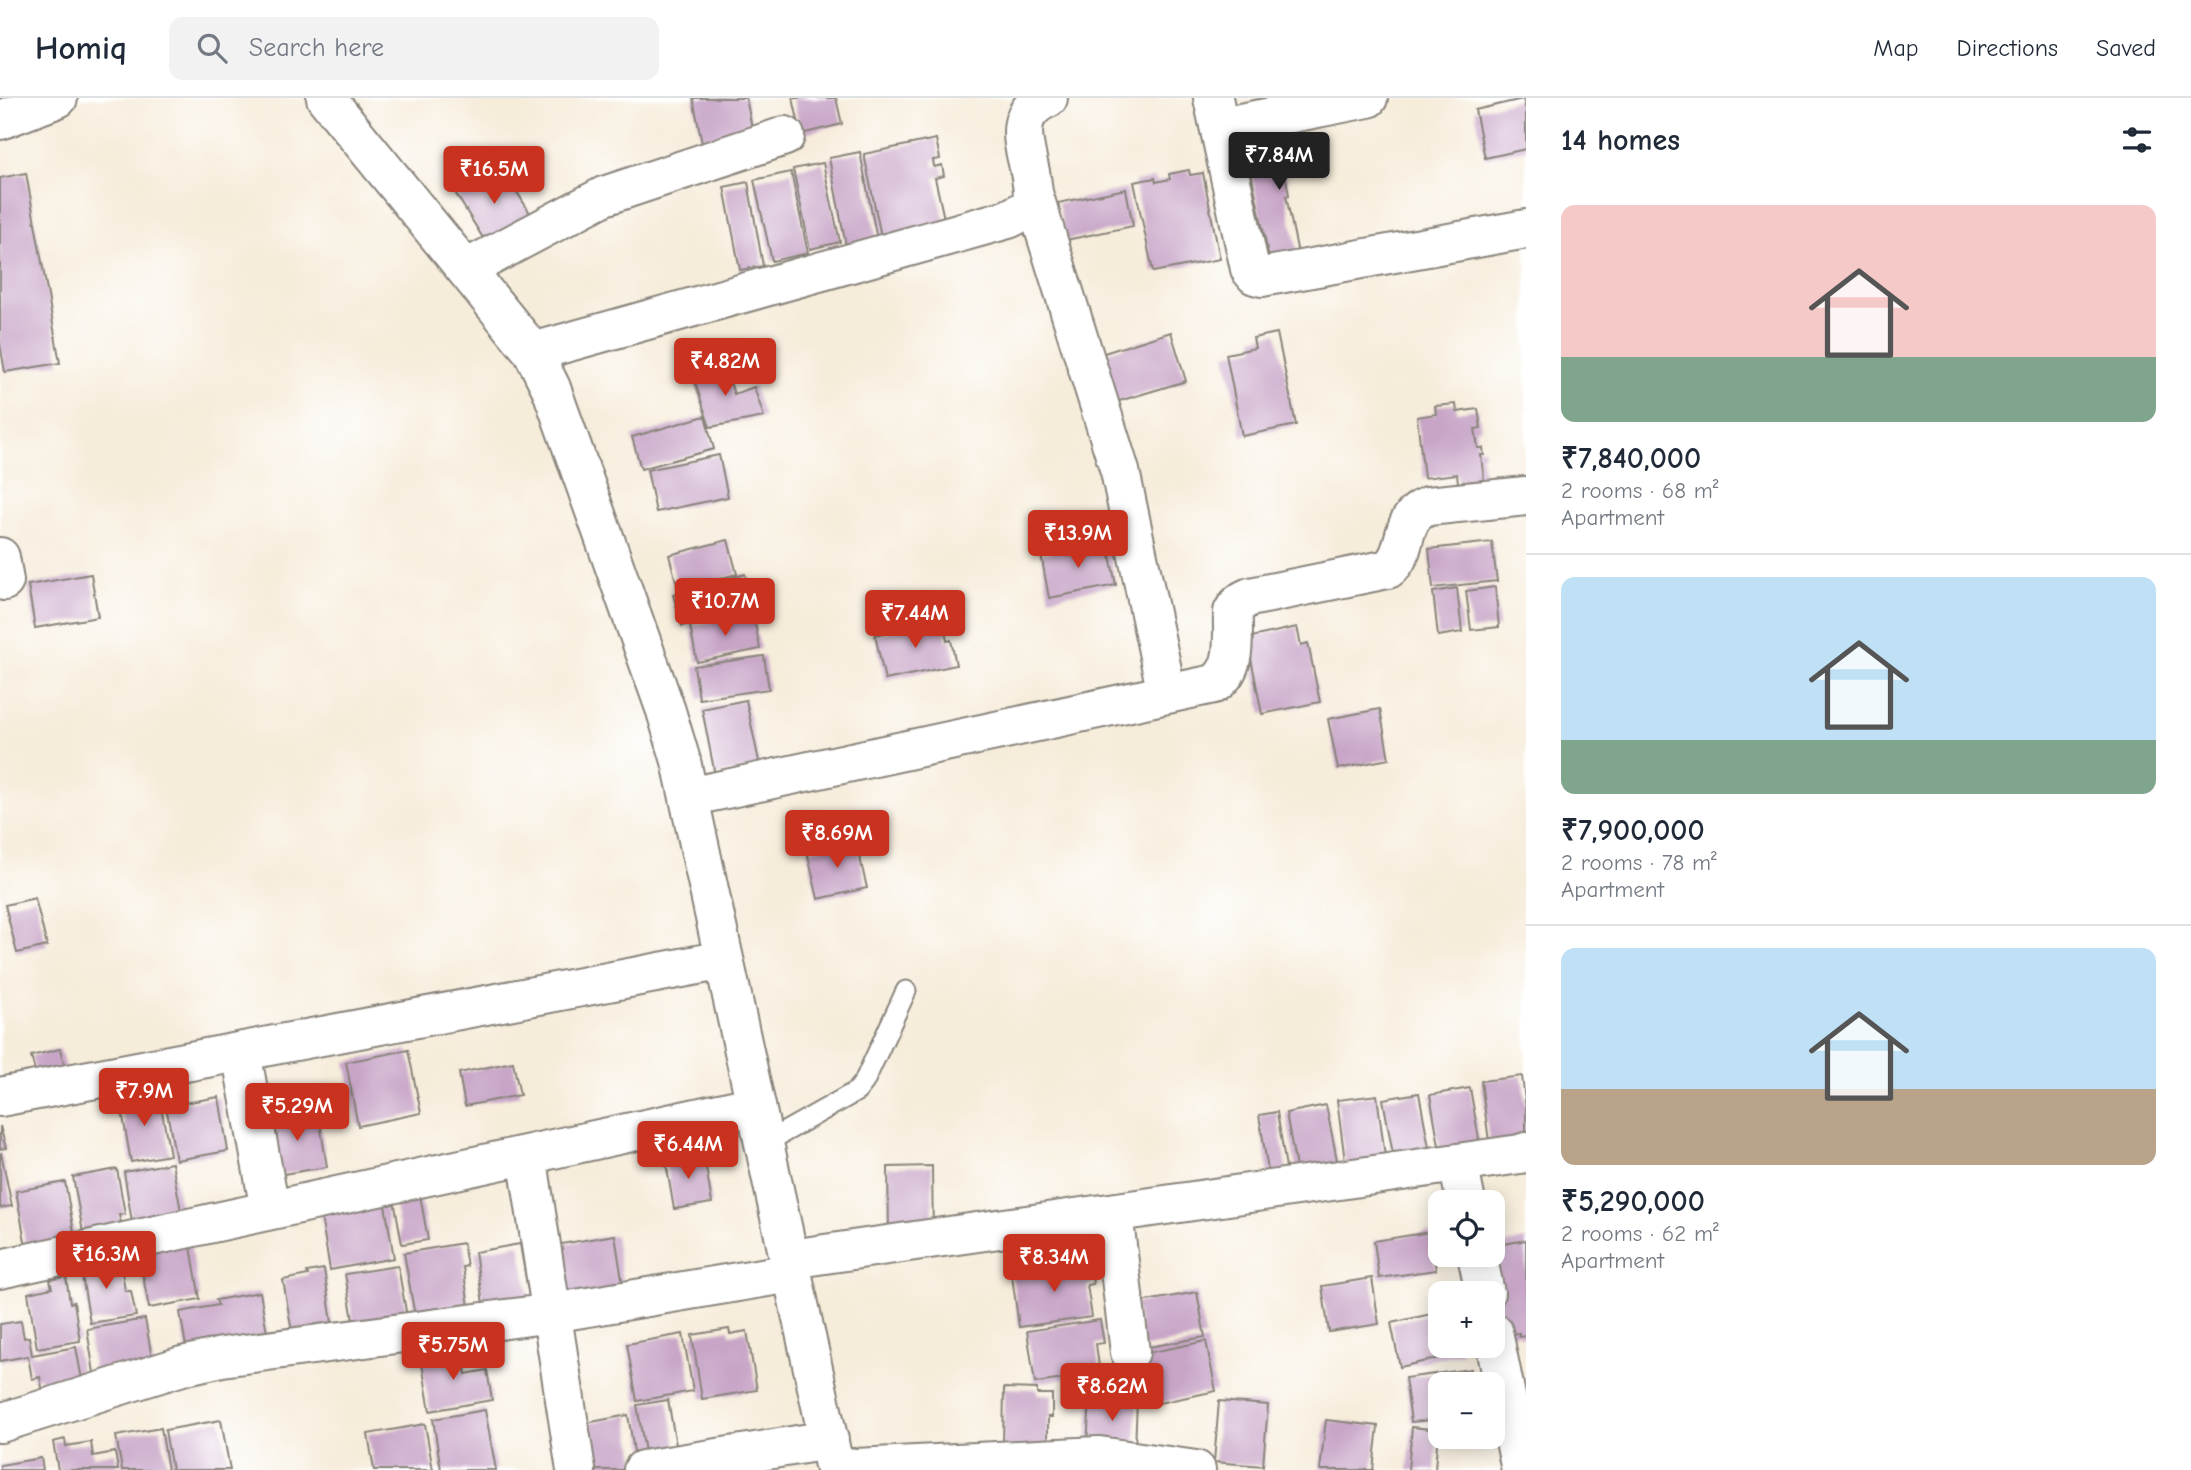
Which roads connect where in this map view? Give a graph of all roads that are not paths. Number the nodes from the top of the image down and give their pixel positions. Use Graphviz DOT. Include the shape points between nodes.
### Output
graph roads {
  1 [pos="58,98"];
  2 [pos="326,98"];
  3 [pos="1048,98"];
  4 [pos="1368,98"];
  5 [pos="1217,113"];
  6 [pos="0,120"];
  7 [pos="785,136"];
  8 [pos="1033,193"];
  9 [pos="1526,229"];
  10 [pos="466,269"];
  11 [pos="533,352"];
  12 [pos="1526,496"];
  13 [pos="1167,694"];
  14 [pos="689,797"];
  15 [pos="724,960"];
  16 [pos="906,991"];
  17 [pos="241,1052"];
  18 [pos="0,1097"];
  19 [pos="756,1105"];
  20 [pos="765,1143"];
  21 [pos="1526,1152"];
  22 [pos="527,1154"];
  23 [pos="1458,1163"];
  24 [pos="1464,1190"];
  25 [pos="270,1210"];
  26 [pos="1113,1213"];
  27 [pos="791,1266"];
  28 [pos="0,1269"];
  29 [pos="552,1313"];
  30 [pos="1130,1352"];
  31 [pos="1498,1358"];
  32 [pos="0,1423"];
  33 [pos="833,1460"];
  34 [pos="1058,1464"];
  35 [pos="576,1470"];
  36 [pos="643,1470"];
  37 [pos="1196,1470"];
  38 [pos="1521,1470"];
  1 -- 6 [label="street"];
  2 -- 10 [label="street"];
  3 -- 8 [label="street" via="1030,107 1023,120"];
  4 -- 5 [label="street"];
  5 -- 9 [label="street" via="1255,275"];
  7 -- 10 [label="street" via="604,197"];
  8 -- 11 [label="street" via="1030,205 1008,219"];
  8 -- 13 [label="street" via="1120,471"];
  10 -- 11 [label="street"];
  11 -- 14 [label="street" via="551,388 666,711"];
  12 -- 13 [label="street" via="1416,510 1396,563 1388,569 1242,600 1233,612 1232,658 1224,678"];
  13 -- 14 [label="street"];
  14 -- 15 [label="street"];
  15 -- 17 [label="street"];
  15 -- 19 [label="street"];
  16 -- 20 [label="lane" via="858,1091"];
  17 -- 18 [label="street"];
  17 -- 25 [label="street"];
  19 -- 20 [label="street"];
  19 -- 22 [label="street"];
  20 -- 27 [label="street"];
  21 -- 23 [label="street"];
  22 -- 25 [label="street"];
  22 -- 29 [label="street"];
  23 -- 24 [label="street"];
  23 -- 26 [label="street"];
  25 -- 28 [label="street"];
  26 -- 27 [label="street"];
  26 -- 30 [label="street"];
  27 -- 29 [label="street"];
  27 -- 33 [label="street"];
  29 -- 32 [label="street" via="213,1359"];
  29 -- 35 [label="street"];
  31 -- 38 [label="street"];
  33 -- 34 [label="street"];
  33 -- 36 [label="street"];
  34 -- 37 [label="street" via="1110,1457"];
}
